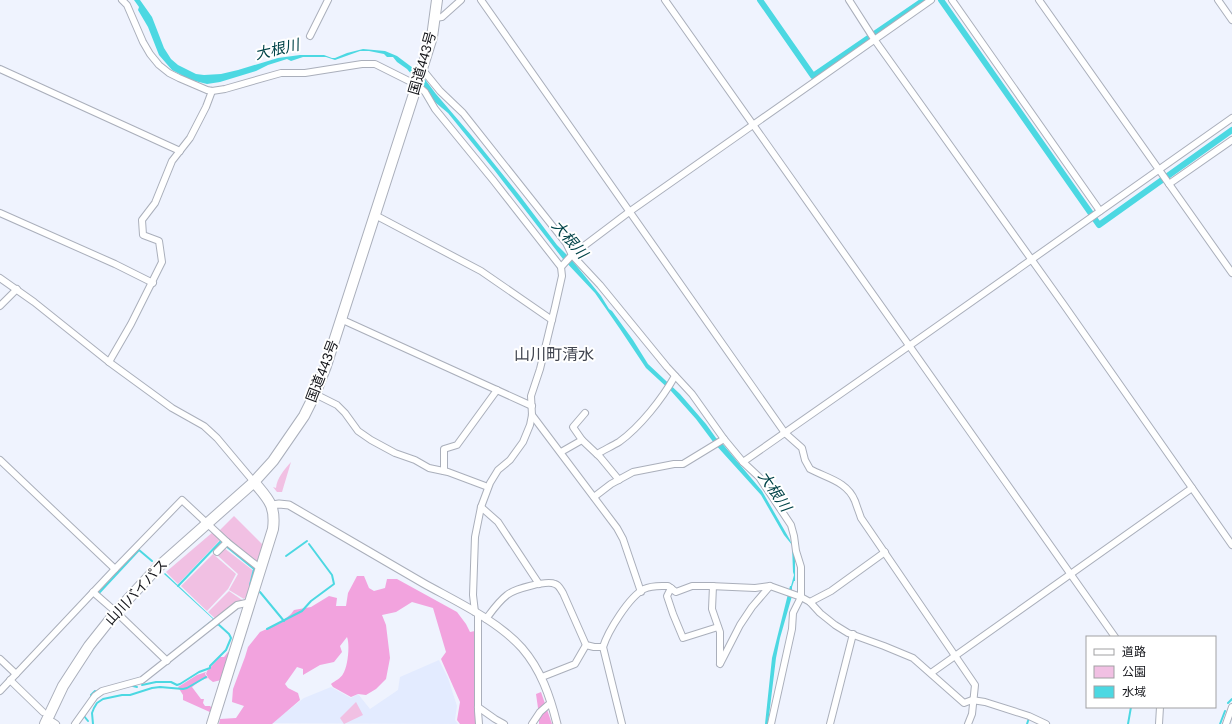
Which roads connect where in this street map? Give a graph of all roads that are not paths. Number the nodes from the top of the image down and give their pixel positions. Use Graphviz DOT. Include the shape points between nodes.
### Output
graph roads {
  1 [pos="122,0"];
  2 [pos="328,0"];
  3 [pos="437,0"];
  4 [pos="461,0"];
  5 [pos="481,0"];
  6 [pos="665,0"];
  7 [pos="849,0"];
  8 [pos="930,0"];
  9 [pos="952,0"];
  10 [pos="1039,0"];
  11 [pos="1218,0"];
  12 [pos="435,18"];
  13 [pos="1232,20"];
  14 [pos="310,36"];
  15 [pos="874,40"];
  16 [pos="0,69"];
  17 [pos="422,69"];
  18 [pos="417,85"];
  19 [pos="212,91"];
  20 [pos="1232,118"];
  21 [pos="752,125"];
  22 [pos="1232,140"];
  23 [pos="180,151"];
  24 [pos="1159,170"];
  25 [pos="1169,184"];
  26 [pos="1100,211"];
  27 [pos="629,212"];
  28 [pos="0,213"];
  29 [pos="375,215"];
  30 [pos="571,255"];
  31 [pos="1031,259"];
  32 [pos="561,267"];
  33 [pos="1232,273"];
  34 [pos="0,278"];
  35 [pos="153,282"];
  36 [pos="17,289"];
  37 [pos="0,306"];
  38 [pos="552,320"];
  39 [pos="345,321"];
  40 [pos="909,346"];
  41 [pos="109,362"];
  42 [pos="675,376"];
  43 [pos="497,390"];
  44 [pos="315,394"];
  45 [pos="532,406"];
  46 [pos="585,413"];
  47 [pos="532,416"];
  48 [pos="785,433"];
  49 [pos="582,440"];
  50 [pos="723,440"];
  51 [pos="561,452"];
  52 [pos="597,454"];
  53 [pos="0,460"];
  54 [pos="743,462"];
  55 [pos="444,471"];
  56 [pos="619,480"];
  57 [pos="254,482"];
  58 [pos="488,487"];
  59 [pos="1192,488"];
  60 [pos="594,497"];
  61 [pos="272,505"];
  62 [pos="481,507"];
  63 [pos="207,523"];
  64 [pos="227,542"];
  65 [pos="1232,545"];
  66 [pos="217,552"];
  67 [pos="885,552"];
  68 [pos="115,569"];
  69 [pos="261,569"];
  70 [pos="1070,574"];
  71 [pos="539,584"];
  72 [pos="713,586"];
  73 [pos="770,586"];
  74 [pos="671,588"];
  75 [pos="93,592"];
  76 [pos="641,592"];
  77 [pos="801,597"];
  78 [pos="251,602"];
  79 [pos="810,602"];
  80 [pos="116,612"];
  81 [pos="476,613"];
  82 [pos="486,619"];
  83 [pos="718,627"];
  84 [pos="853,634"];
  85 [pos="1114,636"];
  86 [pos="586,645"];
  87 [pos="603,647"];
  88 [pos="955,657"];
  89 [pos="0,659"];
  90 [pos="167,661"];
  91 [pos="931,673"];
  92 [pos="16,674"];
  93 [pos="542,677"];
  94 [pos="10,680"];
  95 [pos="0,691"];
  96 [pos="972,700"];
  97 [pos="548,706"];
  98 [pos="1232,706"];
  99 [pos="478,708"];
  100 [pos="1160,708"];
  101 [pos="43,712"];
  102 [pos="495,722"];
  103 [pos="51,723"];
  104 [pos="75,724"];
  105 [pos="212,724"];
  106 [pos="479,724"];
  107 [pos="504,724"];
  108 [pos="532,724"];
  109 [pos="558,724"];
  110 [pos="622,724"];
  111 [pos="771,724"];
  112 [pos="830,724"];
  113 [pos="968,724"];
  114 [pos="1046,724"];
  115 [pos="1159,724"];
  116 [pos="1226,724"];
  1 -- 19 [label="street" via="158,65 179,78"];
  2 -- 14 [label="street"];
  3 -- 12 [label="highway, 国道443号"];
  4 -- 12 [label="street" via="442,17"];
  5 -- 27 [label="street"];
  6 -- 21 [label="street"];
  7 -- 15 [label="street"];
  8 -- 15 [label="street"];
  9 -- 26 [label="street"];
  10 -- 24 [label="street"];
  11 -- 13 [label="street"];
  12 -- 17 [label="highway, 国道443号"];
  15 -- 21 [label="street"];
  15 -- 31 [label="street"];
  16 -- 23 [label="street"];
  17 -- 18 [label="highway, 国道443号"];
  17 -- 30 [label="street" via="463,113 566,243"];
  18 -- 19 [label="street" via="386,68 375,64 362,64 304,73 281,73"];
  18 -- 29 [label="highway, 国道443号"];
  18 -- 32 [label="street" via="426,92 435,109"];
  19 -- 23 [label="street" via="190,138"];
  20 -- 24 [label="street"];
  21 -- 27 [label="street"];
  21 -- 40 [label="street"];
  22 -- 25 [label="street"];
  23 -- 35 [label="street" via="172,161 155,203 142,220 143,235 159,241 162,262"];
  24 -- 25 [label="street"];
  24 -- 26 [label="street"];
  25 -- 33 [label="street"];
  26 -- 31 [label="street"];
  27 -- 30 [label="street"];
  27 -- 48 [label="street"];
  28 -- 35 [label="street"];
  29 -- 38 [label="street" via="481,271"];
  29 -- 44 [label="highway, 国道443号"];
  30 -- 32 [label="street"];
  30 -- 42 [label="street" via="600,285"];
  31 -- 40 [label="street"];
  31 -- 59 [label="street"];
  32 -- 38 [label="street" via="562,276"];
  34 -- 36 [label="street"];
  35 -- 41 [label="street"];
  36 -- 37 [label="street"];
  36 -- 41 [label="street"];
  38 -- 45 [label="street" via="531,396"];
  39 -- 43 [label="street"];
  40 -- 48 [label="street"];
  40 -- 70 [label="street"];
  41 -- 57 [label="street" via="172,408 204,426"];
  42 -- 50 [label="street" via="692,394"];
  42 -- 52 [label="street" via="640,424 620,441"];
  43 -- 45 [label="street"];
  43 -- 55 [label="street" via="457,445 444,449"];
  44 -- 55 [label="street" via="337,405 358,431 371,440 429,468"];
  44 -- 57 [label="highway, 国道443号" via="285,445"];
  45 -- 47 [label="street"];
  46 -- 49 [label="street" via="573,427"];
  47 -- 51 [label="street"];
  47 -- 58 [label="street" via="523,442 510,460 498,470"];
  48 -- 54 [label="street"];
  48 -- 67 [label="street" via="802,448 810,469 847,488 862,518"];
  49 -- 51 [label="street"];
  49 -- 52 [label="street"];
  50 -- 54 [label="street"];
  50 -- 56 [label="street" via="683,464 633,472"];
  51 -- 60 [label="street"];
  52 -- 56 [label="street"];
  53 -- 68 [label="street"];
  54 -- 77 [label="street" via="759,477 791,525 801,567"];
  55 -- 58 [label="street"];
  56 -- 60 [label="street"];
  57 -- 61 [label="highway"];
  57 -- 63 [label="highway, 山川バイパス"];
  58 -- 62 [label="street"];
  59 -- 65 [label="street"];
  59 -- 70 [label="street"];
  60 -- 76 [label="street" via="623,539"];
  61 -- 69 [label="highway" via="273,529"];
  61 -- 81 [label="street" via="289,505"];
  62 -- 71 [label="street" via="498,522"];
  62 -- 81 [label="street" via="476,537 473,595"];
  63 -- 64 [label="street"];
  63 -- 68 [label="street" via="182,500"];
  63 -- 80 [label="highway, 山川バイパス" via="157,568"];
  64 -- 66 [label="street"];
  64 -- 69 [label="street"];
  67 -- 79 [label="street" via="831,591"];
  67 -- 88 [label="street"];
  68 -- 75 [label="street"];
  69 -- 78 [label="highway"];
  70 -- 85 [label="street"];
  70 -- 88 [label="street"];
  71 -- 82 [label="street" via="508,594"];
  71 -- 86 [label="street" via="554,582 558,585"];
  72 -- 73 [label="street"];
  72 -- 74 [label="street" via="692,586 676,592"];
  72 -- 83 [label="street" via="712,609"];
  73 -- 77 [label="street"];
  73 -- 83 [label="street" via="740,625 720,664"];
  74 -- 76 [label="street" via="654,586"];
  74 -- 83 [label="street" via="667,596 683,638"];
  75 -- 80 [label="street"];
  75 -- 92 [label="street"];
  76 -- 87 [label="street" via="618,619"];
  77 -- 79 [label="street"];
  77 -- 111 [label="street" via="793,612 792,629"];
  78 -- 90 [label="street" via="237,605"];
  78 -- 105 [label="highway"];
  79 -- 84 [label="street" via="835,625"];
  80 -- 90 [label="street"];
  80 -- 103 [label="highway, 山川バイパス" via="89,646 63,686"];
  81 -- 82 [label="street"];
  81 -- 99 [label="street"];
  82 -- 93 [label="street" via="521,647"];
  84 -- 91 [label="street" via="913,658"];
  84 -- 112 [label="street"];
  86 -- 87 [label="street"];
  86 -- 93 [label="street" via="575,664"];
  87 -- 110 [label="street"];
  88 -- 91 [label="street"];
  88 -- 96 [label="street" via="975,685"];
  89 -- 92 [label="street"];
  90 -- 104 [label="street" via="142,680 102,691 95,696"];
  91 -- 96 [label="street" via="964,703"];
  92 -- 94 [label="street"];
  93 -- 109 [label="street"];
  94 -- 95 [label="street"];
  94 -- 101 [label="street"];
  96 -- 113 [label="street" via="972,714"];
  96 -- 114 [label="street" via="1029,716"];
  97 -- 108 [label="street"];
  98 -- 116 [label="street"];
  99 -- 102 [label="street"];
  99 -- 106 [label="street"];
  100 -- 115 [label="street"];
  102 -- 107 [label="street"];
}
